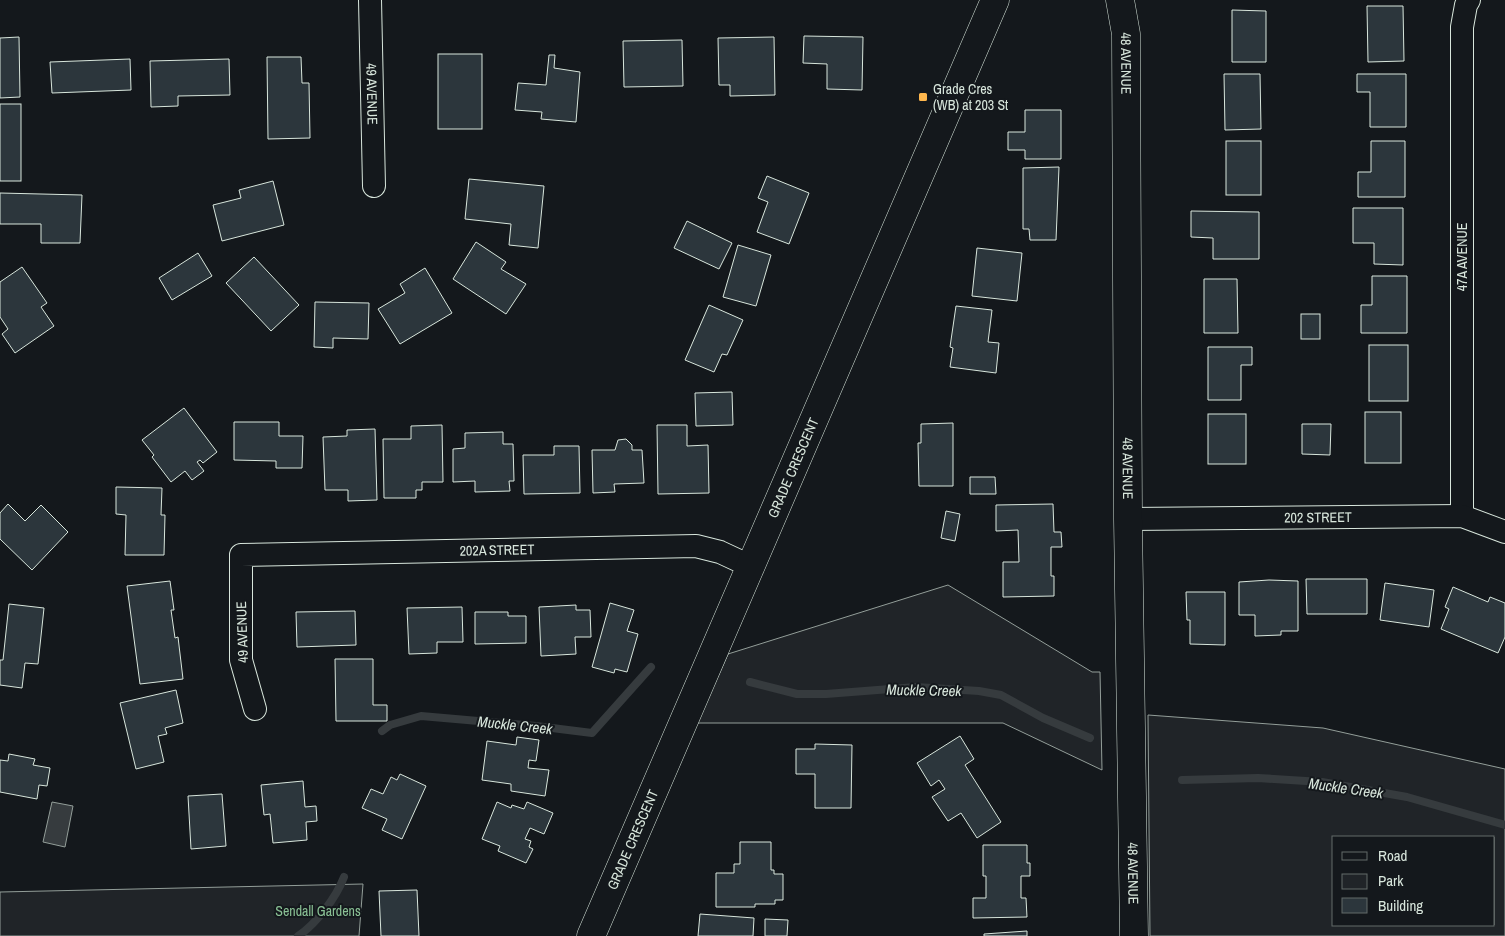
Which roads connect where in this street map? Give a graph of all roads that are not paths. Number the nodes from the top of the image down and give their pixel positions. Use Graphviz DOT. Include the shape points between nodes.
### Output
graph roads {
  1 [pos="370,0"];
  2 [pos="995,0"];
  3 [pos="1120,0"];
  4 [pos="1469,0"];
  5 [pos="374,186"];
  6 [pos="1462,516"];
  7 [pos="1128,519"];
  8 [pos="1505,532"];
  9 [pos="241,555"];
  10 [pos="750,566"];
  11 [pos="255,708"];
  12 [pos="592,936"];
  13 [pos="1134,936"];
  1 -- 5 [label="street, 49 AVENUE"];
  2 -- 10 [label="street, GRADE CRESCENT"];
  3 -- 7 [label="street, 48 AVENUE" via="1126,34"];
  4 -- 6 [label="street, 47A AVENUE" via="1462,27"];
  6 -- 7 [label="street, 202 STREET"];
  6 -- 8 [label="street, 202 STREET"];
  7 -- 13 [label="street, 48 AVENUE"];
  9 -- 10 [label="street, 202A STREET" via="696,546 720,552"];
  9 -- 11 [label="street, 49 AVENUE" via="241,660"];
  10 -- 12 [label="street, GRADE CRESCENT"];
}
